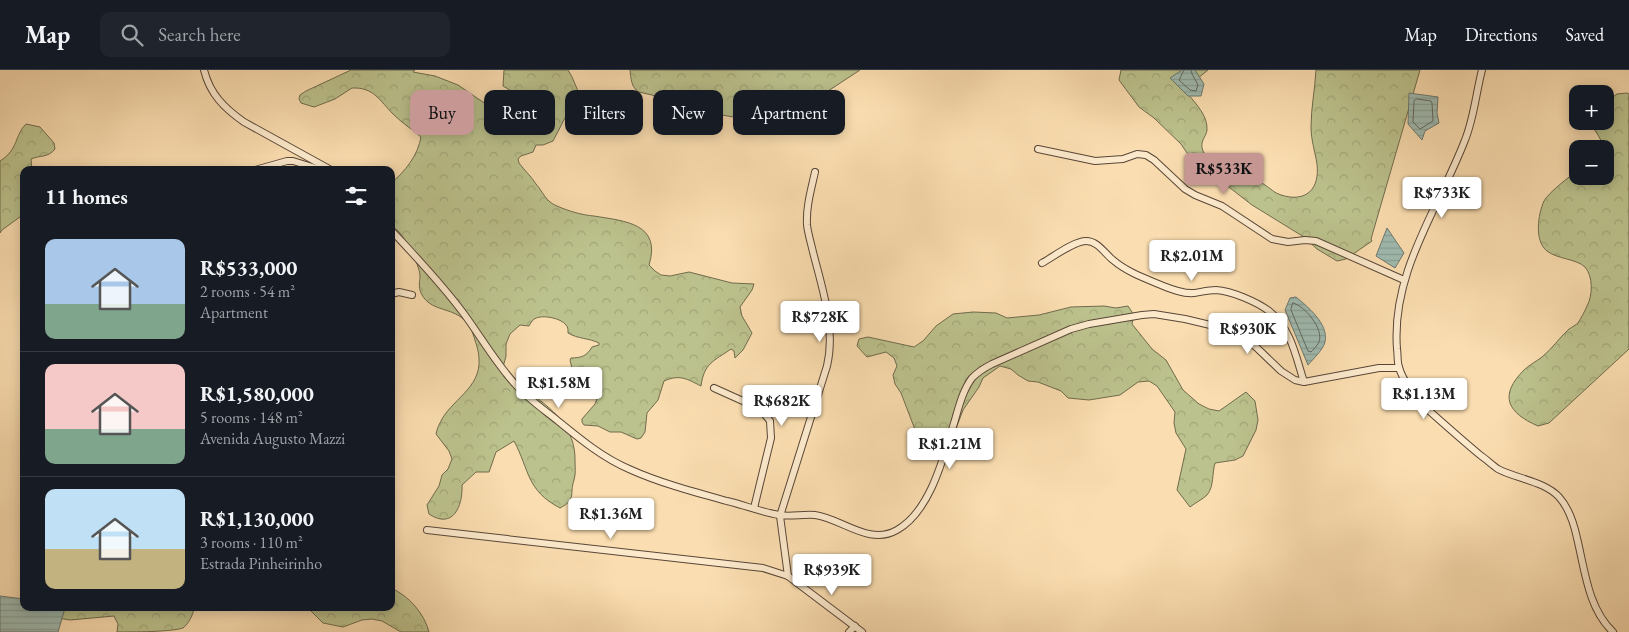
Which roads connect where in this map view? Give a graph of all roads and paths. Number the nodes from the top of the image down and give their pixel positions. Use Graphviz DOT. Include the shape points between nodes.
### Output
graph roads {
  1 [pos="204,70"];
  2 [pos="1482,70"];
  3 [pos="1038,149"];
  4 [pos="269,166"];
  5 [pos="309,166"];
  6 [pos="324,166"];
  7 [pos="815,172"];
  8 [pos="395,235"];
  9 [pos="1042,263"];
  10 [pos="1404,280"];
  11 [pos="395,293"];
  12 [pos="412,295"];
  13 [pos="1399,368"];
  14 [pos="1304,382"];
  15 [pos="714,388"];
  16 [pos="754,508"];
  17 [pos="780,516"];
  18 [pos="427,530"];
  19 [pos="788,576"];
  20 [pos="855,626"];
  21 [pos="849,632"];
  22 [pos="862,632"];
  23 [pos="1613,632"];
  1 -- 6 [label="street" via="214,96 222,106 244,122"];
  2 -- 10 [label="street" via="1466,140"];
  3 -- 10 [label="street" via="1095,161 1146,155 1185,190 1222,206 1272,239 1316,241"];
  4 -- 5 [label="street" via="287,161"];
  7 -- 17 [label="street" via="809,198 808,228 830,330 830,352"];
  8 -- 16 [label="street" via="459,307 515,384 576,436 628,469"];
  9 -- 14 [label="street" via="1075,244 1089,241 1127,270 1169,288 1186,293 1217,290 1260,305 1276,316 1284,327 1294,347"];
  10 -- 13 [label="street" via="1397,318"];
  11 -- 12 [label="street"];
  13 -- 14 [label="street" via="1379,368"];
  13 -- 23 [label="street" via="1424,406 1474,450 1498,468 1542,485 1561,499 1575,529 1593,602"];
  14 -- 17 [label="street" via="1281,372 1240,335 1227,329 1154,314 1089,324 1006,357 973,378 966,387 925,500 912,518 896,531 878,536 818,516"];
  15 -- 16 [label="street" via="754,406 770,421 771,438"];
  16 -- 17 [label="street"];
  17 -- 19 [label="street"];
  18 -- 19 [label="street" via="763,568"];
  19 -- 20 [label="street"];
  20 -- 21 [label="street"];
  20 -- 22 [label="street"];
}
